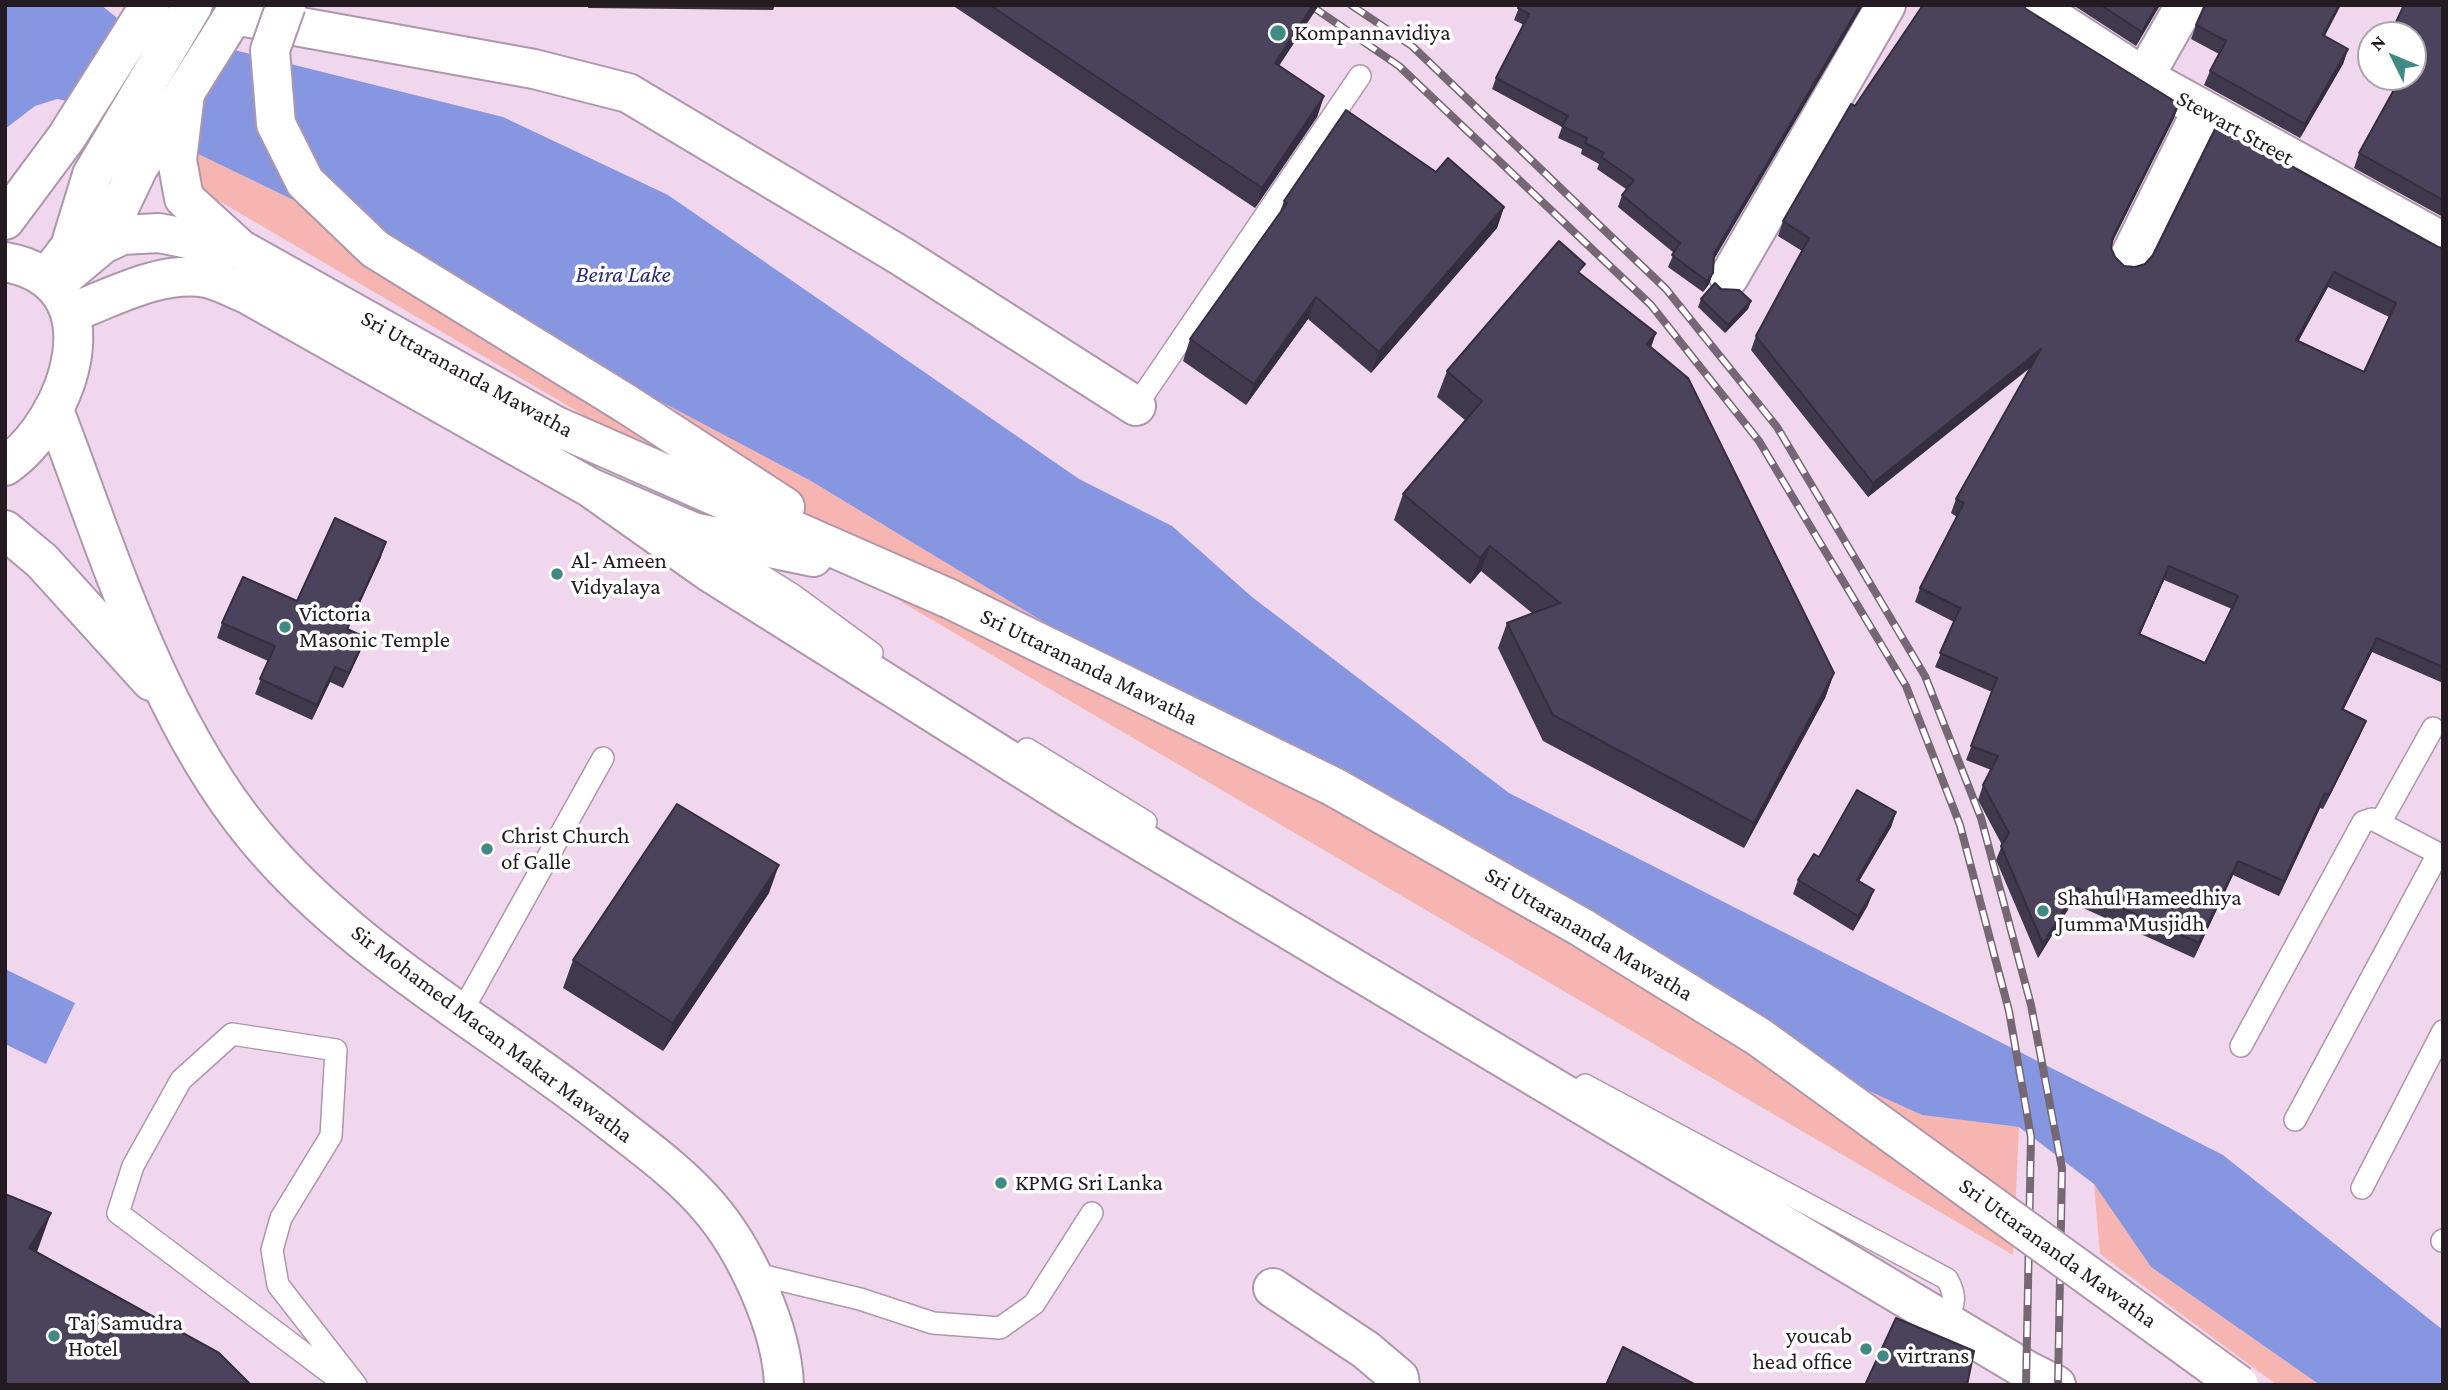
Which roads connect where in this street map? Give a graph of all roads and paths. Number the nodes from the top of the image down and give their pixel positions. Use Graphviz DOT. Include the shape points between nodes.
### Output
graph roads {
  1 [pos="150,5"];
  2 [pos="192,5"];
  3 [pos="286,5"];
  4 [pos="1886,5"];
  5 [pos="2033,5"];
  6 [pos="2185,5"];
  7 [pos="236,13"];
  8 [pos="1360,76"];
  9 [pos="2144,77"];
  10 [pos="185,94"];
  11 [pos="2202,110"];
  12 [pos="5,220"];
  13 [pos="2443,242"];
  14 [pos="70,247"];
  15 [pos="240,249"];
  16 [pos="2128,260"];
  17 [pos="5,262"];
  18 [pos="1729,277"];
  19 [pos="57,292"];
  20 [pos="1136,405"];
  21 [pos="54,410"];
  22 [pos="5,466"];
  23 [pos="591,488"];
  24 [pos="5,530"];
  25 [pos="693,532"];
  26 [pos="887,572"];
  27 [pos="167,698"];
  28 [pos="2433,728"];
  29 [pos="603,758"];
  30 [pos="2380,823"];
  31 [pos="2440,855"];
  32 [pos="461,1013"];
  33 [pos="2443,1031"];
  34 [pos="2241,1046"];
  35 [pos="2295,1120"];
  36 [pos="2362,1188"];
  37 [pos="1091,1213"];
  38 [pos="752,1273"];
  39 [pos="1273,1288"];
  40 [pos="1945,1320"];
  41 [pos="346,1385"];
  42 [pos="356,1385"];
  43 [pos="784,1385"];
  44 [pos="1399,1385"];
  45 [pos="2056,1385"];
  46 [pos="2239,1385"];
  1 -- 12 [label="main road" via="66,138"];
  2 -- 14 [label="main road" via="92,175"];
  3 -- 26 [label="main road, bridge" via="270,50 276,124 304,182 375,249"];
  4 -- 18 [label="main road"];
  5 -- 9 [label="main road, Stewart Street"];
  6 -- 9 [label="main road"];
  7 -- 10 [label="main road"];
  7 -- 20 [label="main road" via="534,69 628,93 901,256"];
  8 -- 20 [label="lane"];
  9 -- 11 [label="main road, Stewart Street"];
  10 -- 14 [label="main road" via="138,168 119,208"];
  10 -- 15 [label="main road" via="177,160 184,198"];
  11 -- 13 [label="main road, Stewart Street"];
  11 -- 16 [label="main road"];
  14 -- 19 [label="main road"];
  15 -- 19 [label="main road, Sri Uttarananda Mawatha" via="159,233 122,235 103,244"];
  15 -- 26 [label="main road, Sri Uttarananda Mawatha" via="556,426"];
  17 -- 19 [label="main road" via="24,267"];
  19 -- 21 [label="main road" via="76,334 71,364"];
  19 -- 23 [label="main road, Sri Uttarananda Mawatha" via="180,277 208,278 247,294"];
  21 -- 22 [label="main road"];
  21 -- 27 [label="main road, Sir Mohamed Macan Makar Mawatha"];
  23 -- 25 [label="main road, Sri Uttarananda Mawatha"];
  23 -- 40 [label="main road" via="710,573 1085,808"];
  24 -- 27 [label="main road, Sir Mohamed Macan Makar Mawatha" via="42,561"];
  25 -- 26 [label="main road, Sri Uttarananda Mawatha"];
  25 -- 40 [label="lane" via="870,652 1438,1001 1947,1279 1955,1293"];
  26 -- 46 [label="main road, Sri Uttarananda Mawatha, bridge" via="1334,787 1581,927 1759,1037"];
  27 -- 32 [label="main road, Sir Mohamed Macan Makar Mawatha" via="223,794 292,877 387,959"];
  28 -- 30 [label="lane"];
  29 -- 32 [label="lane"];
  30 -- 31 [label="lane"];
  30 -- 34 [label="lane" via="2368,818 2363,822"];
  31 -- 35 [label="lane"];
  32 -- 38 [label="main road, Sir Mohamed Macan Makar Mawatha" via="657,1157 710,1207"];
  33 -- 36 [label="lane"];
  37 -- 38 [label="lane" via="1034,1304 1000,1328 933,1323 860,1299"];
  38 -- 43 [label="main road, Sir Mohamed Macan Makar Mawatha" via="771,1322"];
  39 -- 44 [label="main road" via="1366,1350 1399,1378"];
  40 -- 45 [label="main road"];
  41 -- 42 [label="lane" via="118,1213 134,1166 181,1080 232,1034 336,1050 331,1136 281,1218 272,1250 278,1285"];
}
